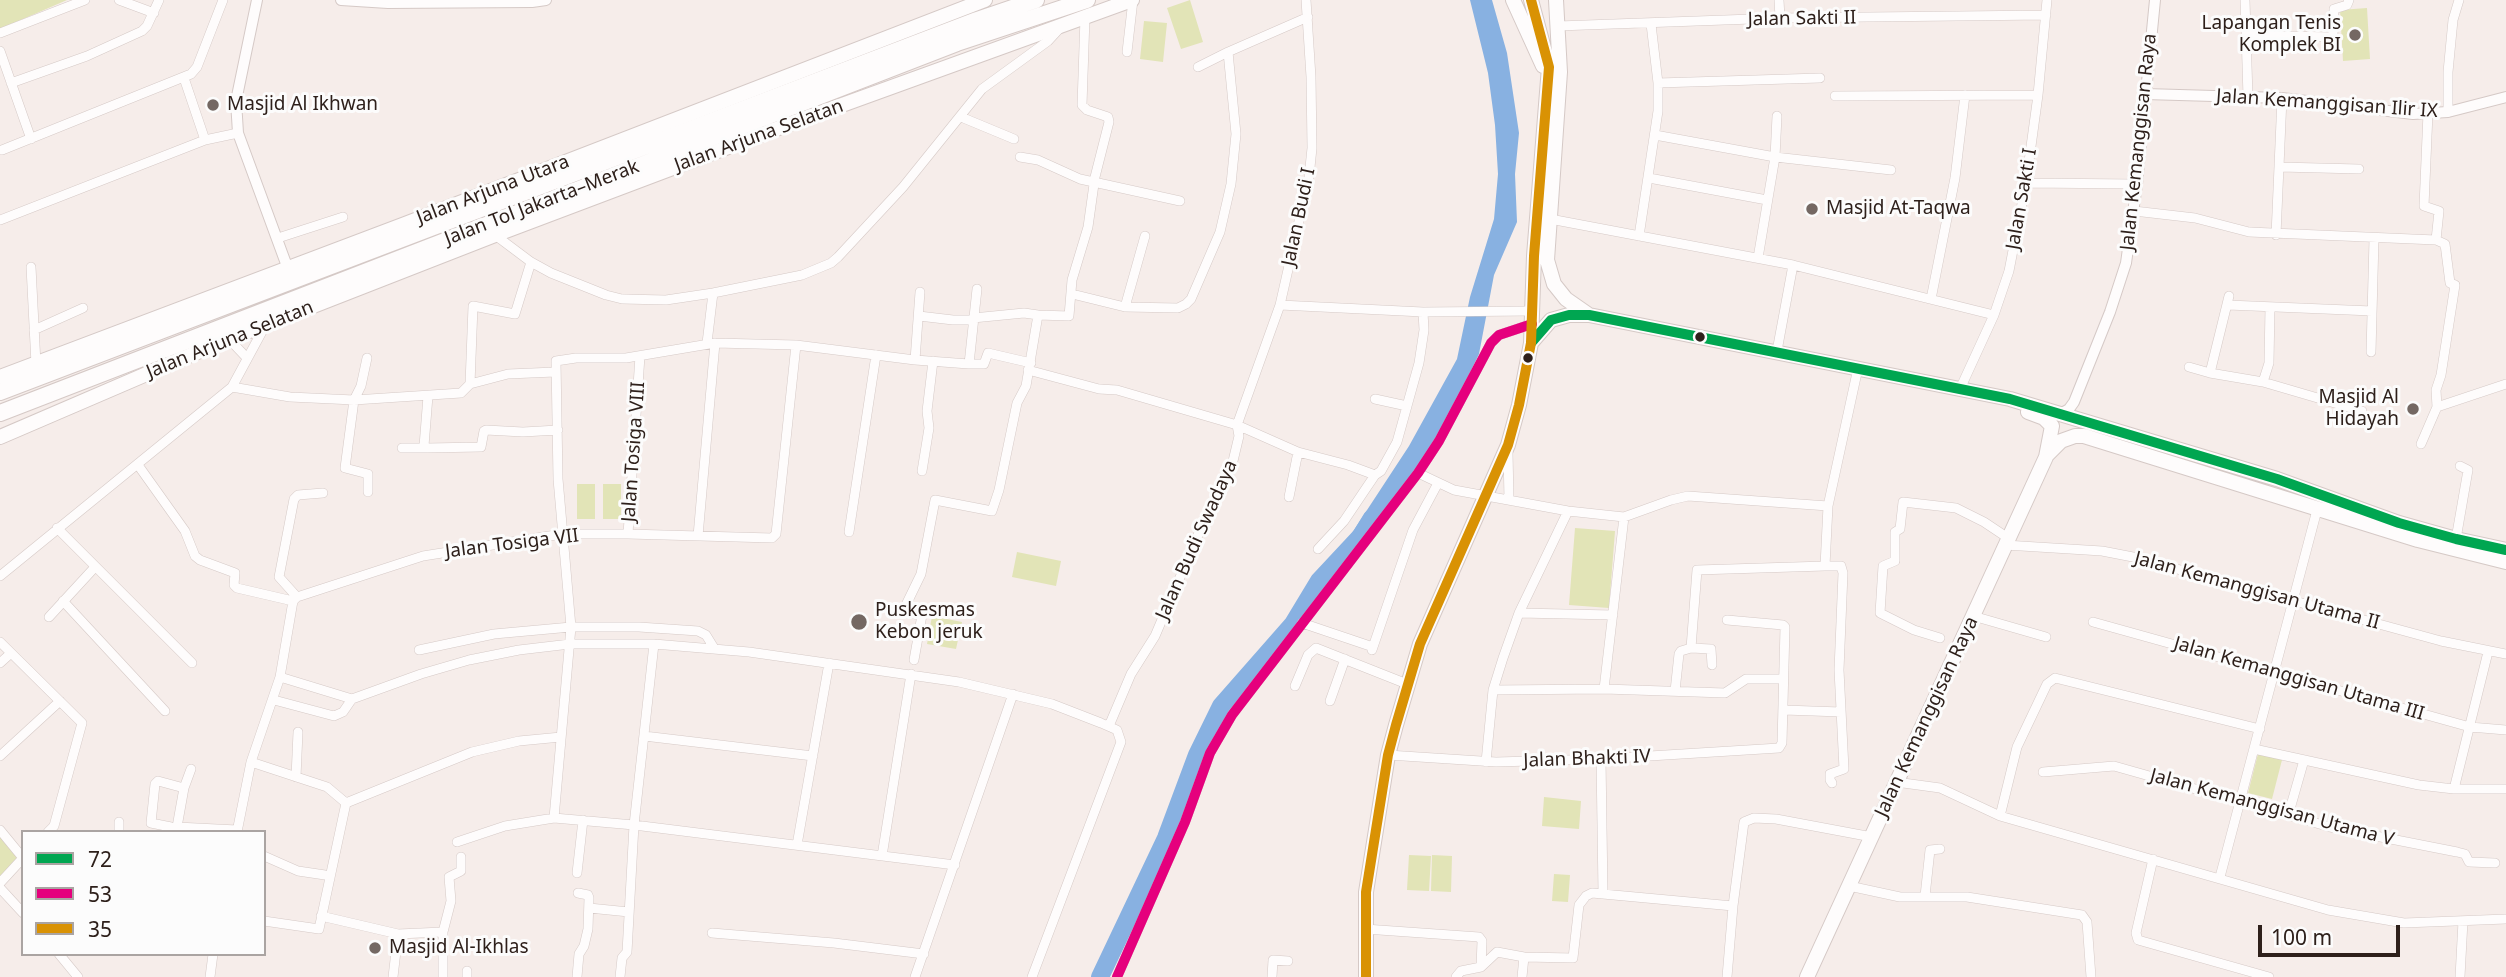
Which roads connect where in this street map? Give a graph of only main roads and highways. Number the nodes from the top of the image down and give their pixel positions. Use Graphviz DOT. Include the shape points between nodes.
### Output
graph roads {
  1 [pos="985,0"];
  2 [pos="1036,0"];
  3 [pos="1087,0"];
  4 [pos="1133,0"];
  5 [pos="1513,0"];
  6 [pos="1532,0"];
  7 [pos="1556,0"];
  8 [pos="1554,74"];
  9 [pos="1589,315"];
  10 [pos="1531,342"];
  11 [pos="0,377"];
  12 [pos="0,392"];
  13 [pos="2010,399"];
  14 [pos="0,413"];
  15 [pos="0,437"];
  16 [pos="2046,457"];
  17 [pos="2506,550"];
  18 [pos="2506,562"];
  19 [pos="1366,977"];
  20 [pos="1807,977"];
  1 -- 11 [label="main road, Jalan Arjuna Utara"];
  2 -- 12 [label="highway, Jalan Tol Jakarta–Merak"];
  3 -- 14 [label="highway, Jalan Tol Jakarta–Merak" via="957,43"];
  4 -- 15 [label="main road, Jalan Arjuna Selatan" via="495,234 265,325 239,349"];
  5 -- 8 [label="main road"];
  6 -- 8 [label="main road"];
  7 -- 8 [label="main road"];
  8 -- 9 [label="main road" via="1547,260 1554,284"];
  8 -- 10 [label="main road"];
  9 -- 10 [label="main road" via="1551,320"];
  9 -- 13 [label="main road"];
  10 -- 19 [label="main road" via="1508,445 1420,644 1388,755 1364,929"];
  13 -- 16 [label="main road" via="2052,426"];
  13 -- 17 [label="main road" via="2277,479 2399,523"];
  16 -- 18 [label="main road" via="2062,440 2084,436 2317,510"];
  16 -- 20 [label="main road, Jalan Kemanggisan Raya"];
}
